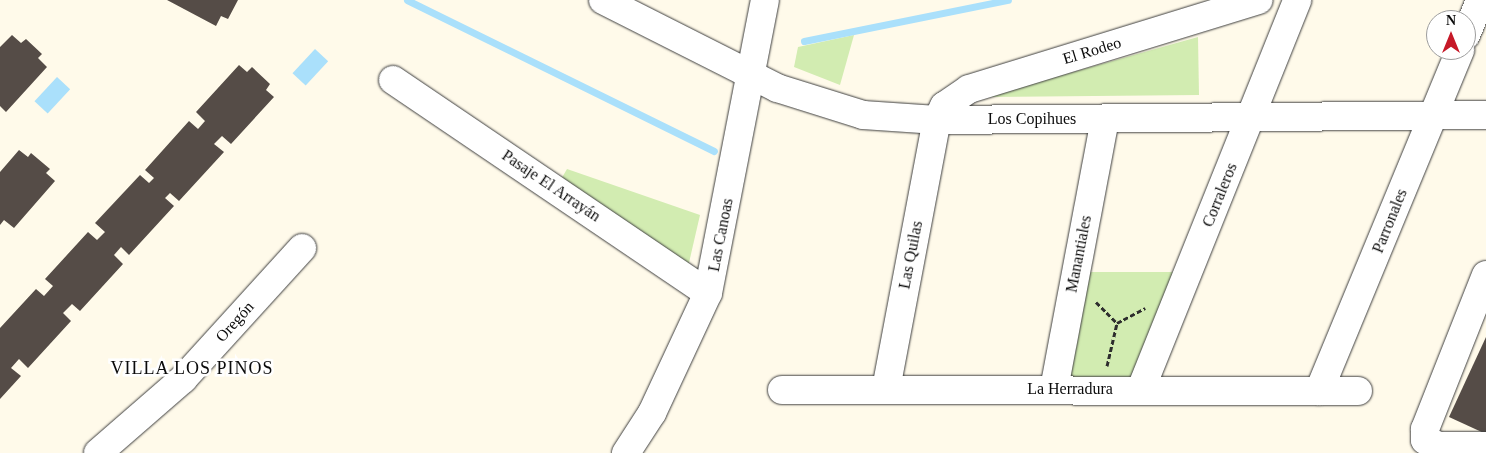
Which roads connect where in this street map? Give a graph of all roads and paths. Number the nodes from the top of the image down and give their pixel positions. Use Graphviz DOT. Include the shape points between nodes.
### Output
graph roads {
  1 [pos="603,0"];
  2 [pos="765,0"];
  3 [pos="1259,0"];
  4 [pos="1297,0"];
  5 [pos="642,9"];
  6 [pos="1456,60"];
  7 [pos="752,74"];
  8 [pos="394,80"];
  9 [pos="1486,115"];
  10 [pos="1432,117"];
  11 [pos="1251,118"];
  12 [pos="1105,119"];
  13 [pos="937,120"];
  14 [pos="302,248"];
  15 [pos="1486,274"];
  16 [pos="1182,289"];
  17 [pos="708,293"];
  18 [pos="1054,389"];
  19 [pos="1101,389"];
  20 [pos="1141,389"];
  21 [pos="782,390"];
  22 [pos="886,390"];
  23 [pos="1319,391"];
  24 [pos="1358,391"];
  25 [pos="1486,446"];
  26 [pos="98,453"];
  27 [pos="626,453"];
  1 -- 5 [label="street, Los Copihues"];
  2 -- 7 [label="street, Las Canoas"];
  3 -- 13 [label="street, El Rodeo" via="969,89 944,106"];
  4 -- 11 [label="street, Corraleros"];
  5 -- 7 [label="street, Los Copihues"];
  6 -- 10 [label="street, Parronales"];
  7 -- 13 [label="street, Los Copihues" via="831,108"];
  7 -- 17 [label="street, Las Canoas"];
  8 -- 17 [label="street, Pasaje El Arrayán"];
  9 -- 10 [label="street, Los Copihues"];
  10 -- 11 [label="street, Los Copihues"];
  10 -- 23 [label="street, Parronales"];
  11 -- 12 [label="street, Los Copihues"];
  11 -- 16 [label="street, Corraleros"];
  12 -- 13 [label="street, Los Copihues"];
  12 -- 18 [label="street, Manantiales"];
  13 -- 22 [label="street, Las Quilas"];
  14 -- 26 [label="street, Oregón" via="183,379"];
  15 -- 25 [label="street" via="1424,429 1424,440 1440,446"];
  16 -- 19 [label="path" via="1117,323"];
  16 -- 20 [label="street, Corraleros"];
  17 -- 27 [label="street, Las Canoas" via="652,413"];
  18 -- 19 [label="street, La Herradura"];
  18 -- 22 [label="street, La Herradura"];
  19 -- 20 [label="street, La Herradura"];
  20 -- 23 [label="street, La Herradura"];
  21 -- 22 [label="street, La Herradura"];
  23 -- 24 [label="street, La Herradura"];
}
